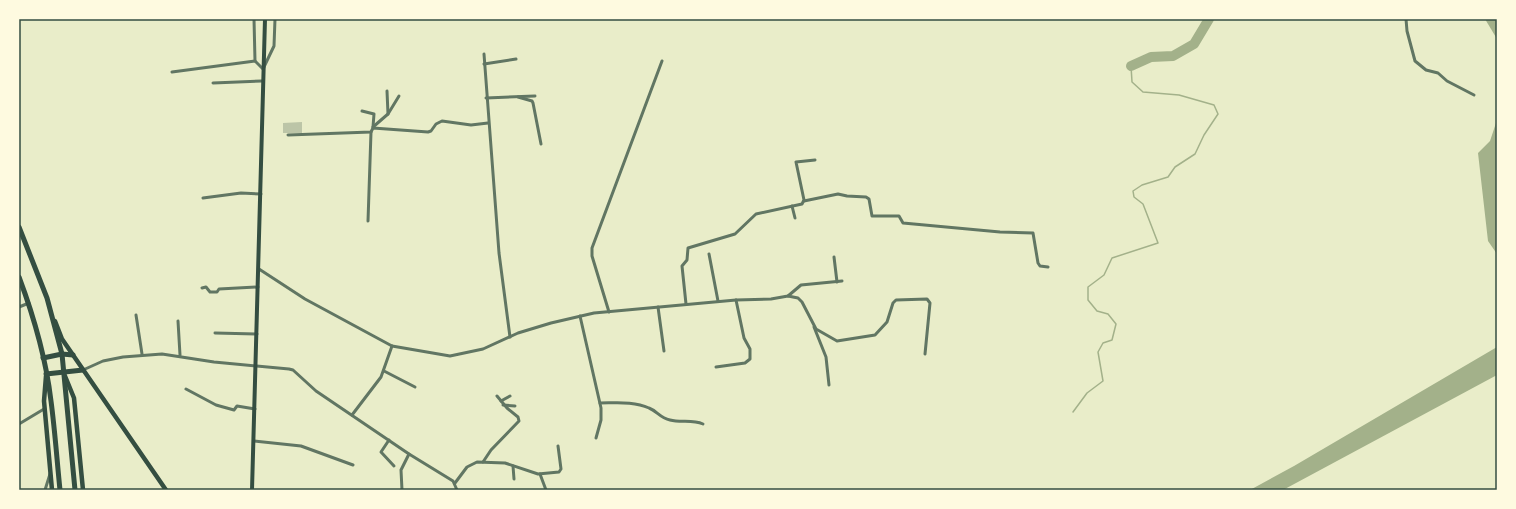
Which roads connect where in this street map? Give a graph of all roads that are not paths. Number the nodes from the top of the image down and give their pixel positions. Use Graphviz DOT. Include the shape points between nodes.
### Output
graph roads {
  1 [pos="254,19"];
  2 [pos="265,19"];
  3 [pos="275,19"];
  4 [pos="1406,19"];
  5 [pos="484,54"];
  6 [pos="516,59"];
  7 [pos="255,61"];
  8 [pos="662,61"];
  9 [pos="484,64"];
  10 [pos="263,69"];
  11 [pos="172,72"];
  12 [pos="262,81"];
  13 [pos="213,83"];
  14 [pos="387,91"];
  15 [pos="1474,95"];
  16 [pos="399,96"];
  17 [pos="535,96"];
  18 [pos="518,97"];
  19 [pos="486,98"];
  20 [pos="362,111"];
  21 [pos="388,114"];
  22 [pos="488,123"];
  23 [pos="373,128"];
  24 [pos="371,132"];
  25 [pos="288,135"];
  26 [pos="541,144"];
  27 [pos="816,160"];
  28 [pos="261,194"];
  29 [pos="203,198"];
  30 [pos="804,201"];
  31 [pos="792,206"];
  32 [pos="795,218"];
  33 [pos="368,220"];
  34 [pos="19,227"];
  35 [pos="709,254"];
  36 [pos="834,257"];
  37 [pos="1048,267"];
  38 [pos="259,269"];
  39 [pos="19,277"];
  40 [pos="842,281"];
  41 [pos="837,282"];
  42 [pos="258,287"];
  43 [pos="202,288"];
  44 [pos="788,296"];
  45 [pos="736,300"];
  46 [pos="718,301"];
  47 [pos="29,303"];
  48 [pos="686,304"];
  49 [pos="19,307"];
  50 [pos="658,307"];
  51 [pos="51,312"];
  52 [pos="609,312"];
  53 [pos="136,315"];
  54 [pos="580,316"];
  55 [pos="178,321"];
  56 [pos="814,326"];
  57 [pos="215,333"];
  58 [pos="257,334"];
  59 [pos="510,336"];
  60 [pos="392,346"];
  61 [pos="664,351"];
  62 [pos="62,354"];
  63 [pos="142,354"];
  64 [pos="925,354"];
  65 [pos="73,355"];
  66 [pos="180,355"];
  67 [pos="43,358"];
  68 [pos="256,366"];
  69 [pos="716,367"];
  70 [pos="83,370"];
  71 [pos="384,371"];
  72 [pos="64,372"];
  73 [pos="46,374"];
  74 [pos="829,385"];
  75 [pos="415,387"];
  76 [pos="186,390"];
  77 [pos="497,396"];
  78 [pos="510,396"];
  79 [pos="502,403"];
  80 [pos="600,403"];
  81 [pos="514,406"];
  82 [pos="44,409"];
  83 [pos="255,410"];
  84 [pos="352,415"];
  85 [pos="19,424"];
  86 [pos="703,424"];
  87 [pos="596,438"];
  88 [pos="389,440"];
  89 [pos="254,441"];
  90 [pos="558,446"];
  91 [pos="408,454"];
  92 [pos="483,462"];
  93 [pos="353,465"];
  94 [pos="394,466"];
  95 [pos="513,466"];
  96 [pos="50,474"];
  97 [pos="540,474"];
  98 [pos="514,480"];
  99 [pos="455,483"];
  100 [pos="45,490"];
  101 [pos="52,490"];
  102 [pos="60,490"];
  103 [pos="75,490"];
  104 [pos="82,490"];
  105 [pos="166,490"];
  106 [pos="252,490"];
  107 [pos="402,490"];
  108 [pos="457,490"];
  109 [pos="546,490"];
  1 -- 7 [label="street"];
  2 -- 10 [label="main road"];
  3 -- 10 [label="street" via="274,46"];
  4 -- 15 [label="street" via="1416,62 1426,70 1438,73 1447,82"];
  5 -- 9 [label="street"];
  6 -- 9 [label="street"];
  7 -- 10 [label="street"];
  7 -- 11 [label="street"];
  8 -- 52 [label="street" via="592,248 592,256"];
  9 -- 19 [label="street"];
  10 -- 12 [label="main road"];
  12 -- 13 [label="street"];
  12 -- 28 [label="main road"];
  14 -- 21 [label="street"];
  16 -- 21 [label="street"];
  17 -- 18 [label="street"];
  18 -- 19 [label="street"];
  18 -- 26 [label="street" via="533,103"];
  19 -- 22 [label="street"];
  20 -- 23 [label="street" via="374,114"];
  21 -- 23 [label="street"];
  22 -- 23 [label="street" via="471,125 442,121 428,132"];
  22 -- 59 [label="street" via="498,253"];
  23 -- 24 [label="street"];
  24 -- 25 [label="street"];
  24 -- 33 [label="street"];
  27 -- 30 [label="street" via="795,163"];
  28 -- 29 [label="street" via="241,193"];
  28 -- 38 [label="main road"];
  30 -- 31 [label="street"];
  30 -- 37 [label="street" via="838,194 868,197 872,216 899,216 903,223 1033,233 1038,263 1040,266"];
  31 -- 32 [label="street"];
  31 -- 48 [label="street" via="756,214 735,234 688,248 682,266"];
  34 -- 51 [label="highway"];
  35 -- 46 [label="street"];
  36 -- 41 [label="street"];
  38 -- 42 [label="main road"];
  38 -- 60 [label="street" via="305,299"];
  39 -- 47 [label="highway"];
  40 -- 41 [label="street"];
  41 -- 44 [label="street" via="801,285"];
  42 -- 43 [label="street" via="225,288 217,292"];
  42 -- 58 [label="main road"];
  44 -- 45 [label="street"];
  44 -- 56 [label="street" via="798,298 802,302"];
  45 -- 46 [label="street"];
  45 -- 69 [label="street" via="744,338 750,350 750,359 745,363"];
  46 -- 48 [label="street"];
  47 -- 49 [label="street"];
  47 -- 67 [label="highway"];
  48 -- 50 [label="street"];
  50 -- 52 [label="street"];
  50 -- 61 [label="street"];
  51 -- 62 [label="highway"];
  51 -- 65 [label="main road" via="62,339"];
  52 -- 54 [label="street"];
  53 -- 63 [label="street"];
  54 -- 59 [label="street"];
  54 -- 80 [label="street"];
  55 -- 66 [label="street"];
  56 -- 64 [label="street" via="833,341 870,337 887,322 896,300 925,298 930,303"];
  56 -- 74 [label="street" via="826,357"];
  57 -- 58 [label="street"];
  58 -- 68 [label="main road"];
  59 -- 60 [label="street" via="483,349 450,356"];
  60 -- 71 [label="street"];
  62 -- 65 [label="highway"];
  62 -- 67 [label="highway"];
  62 -- 72 [label="highway"];
  63 -- 66 [label="street"];
  63 -- 70 [label="street" via="104,362"];
  65 -- 70 [label="main road"];
  66 -- 68 [label="street"];
  67 -- 73 [label="highway"];
  68 -- 83 [label="main road"];
  68 -- 84 [label="street" via="293,370 316,391"];
  70 -- 72 [label="highway"];
  70 -- 105 [label="main road"];
  71 -- 75 [label="street"];
  71 -- 84 [label="street"];
  72 -- 73 [label="highway"];
  72 -- 103 [label="highway"];
  72 -- 104 [label="main road" via="74,398"];
  73 -- 82 [label="main road"];
  73 -- 102 [label="highway"];
  76 -- 83 [label="street" via="216,405 234,410 237,406"];
  77 -- 79 [label="street"];
  78 -- 79 [label="street"];
  79 -- 81 [label="street"];
  79 -- 92 [label="street" via="519,421"];
  80 -- 86 [label="street" via="626,402 641,405 663,418"];
  80 -- 87 [label="street" via="601,420"];
  82 -- 85 [label="street"];
  82 -- 96 [label="main road"];
  83 -- 89 [label="main road"];
  84 -- 88 [label="street"];
  88 -- 91 [label="street"];
  88 -- 94 [label="street" via="381,452"];
  89 -- 93 [label="street" via="301,446"];
  89 -- 106 [label="main road"];
  90 -- 97 [label="street" via="561,471"];
  91 -- 99 [label="street"];
  91 -- 107 [label="street" via="401,470"];
  92 -- 95 [label="street" via="499,462"];
  92 -- 99 [label="street" via="468,467"];
  95 -- 97 [label="street"];
  95 -- 98 [label="street"];
  96 -- 100 [label="street"];
  96 -- 101 [label="main road"];
  97 -- 109 [label="street"];
  99 -- 108 [label="street"];
}
